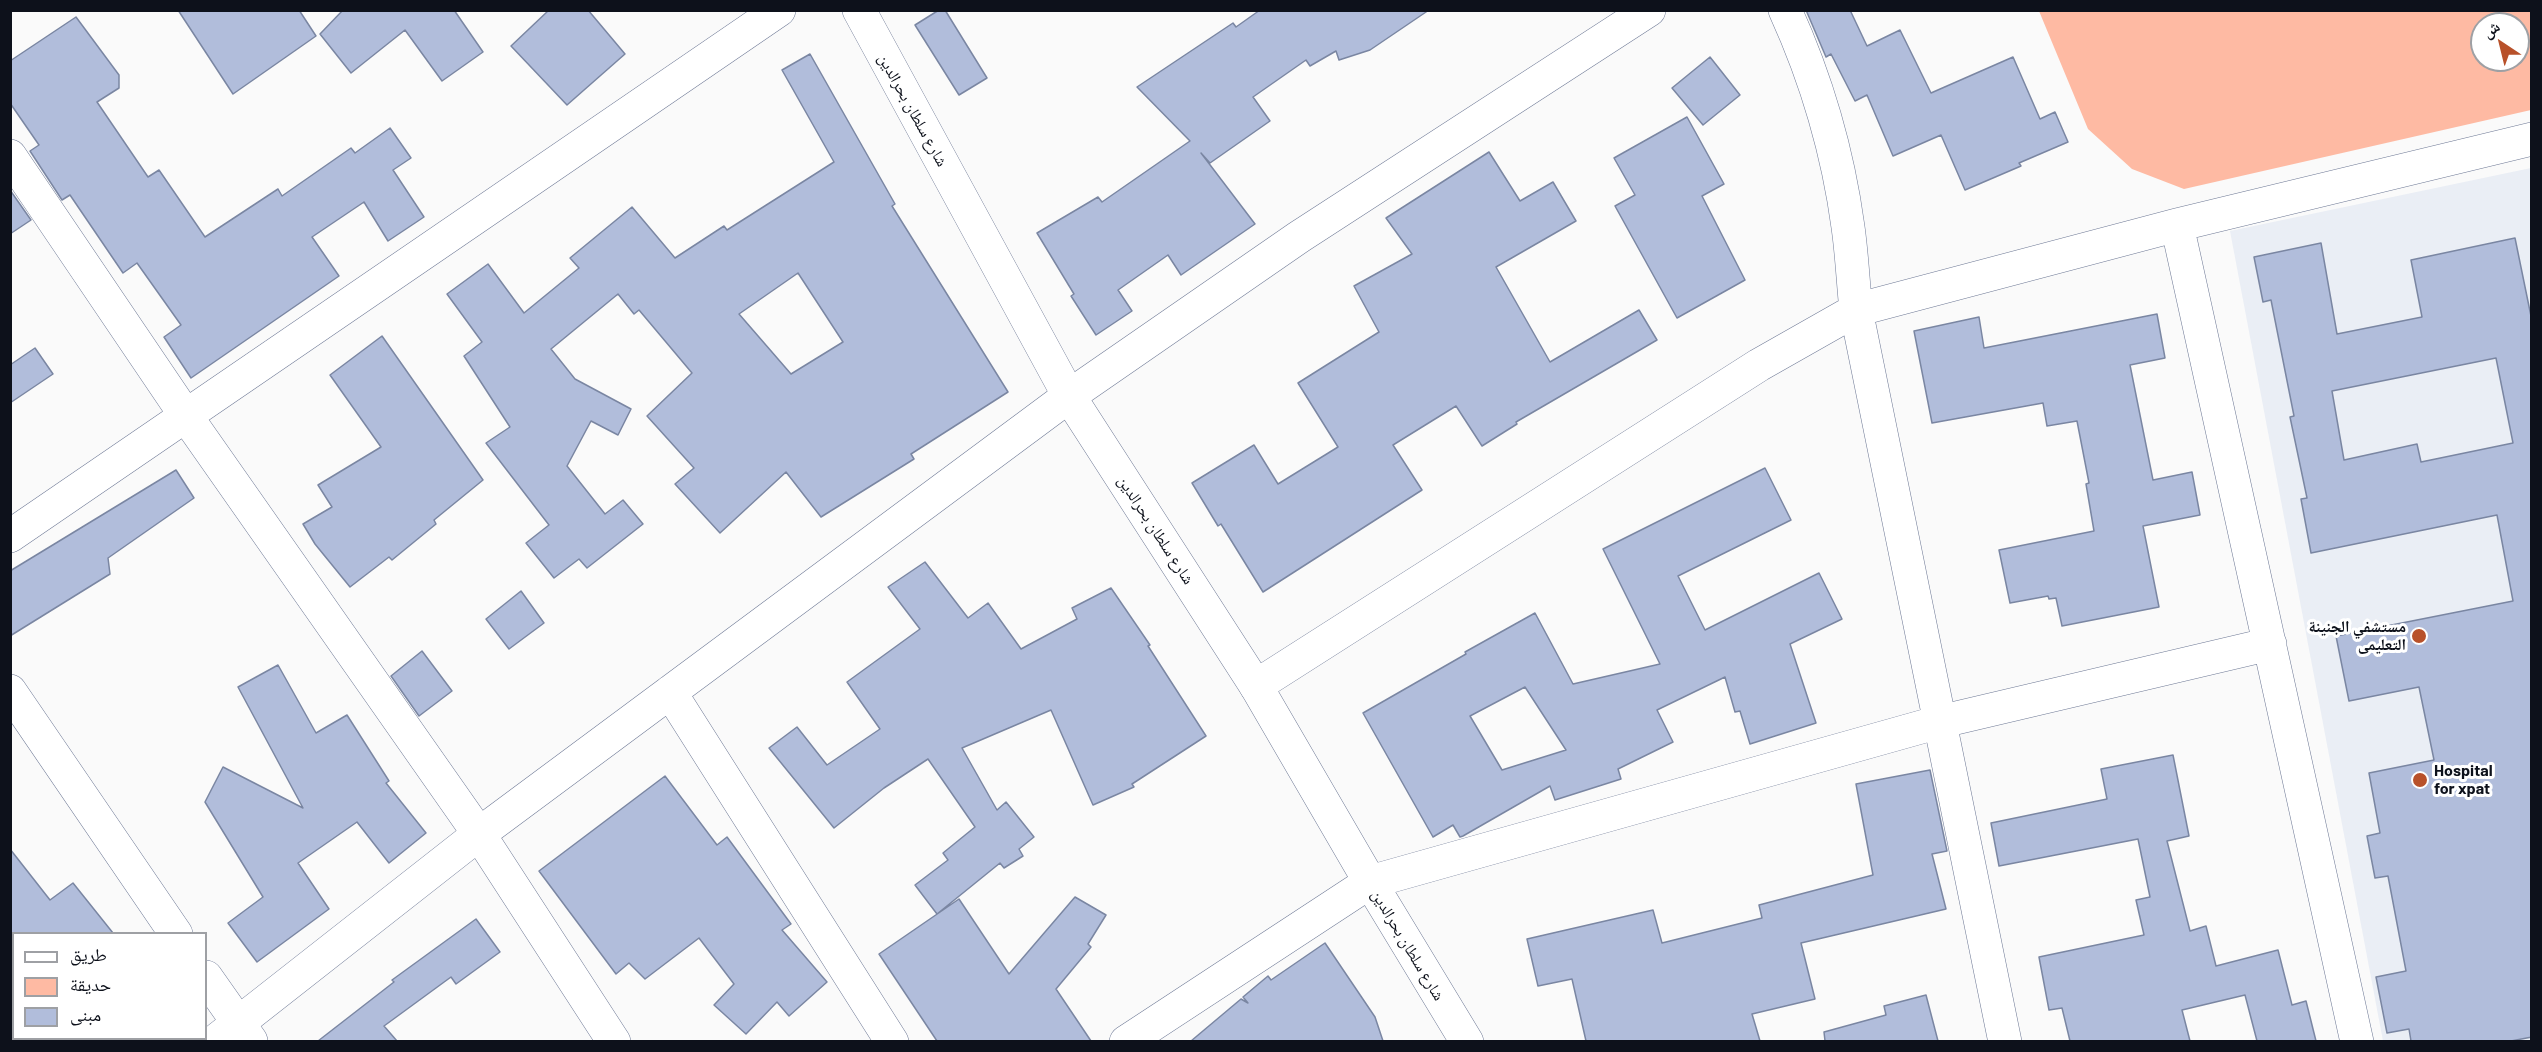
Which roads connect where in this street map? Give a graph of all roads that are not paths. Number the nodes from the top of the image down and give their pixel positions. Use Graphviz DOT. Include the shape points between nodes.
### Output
graph roads {
  1 [pos="779,10"];
  2 [pos="859,10"];
  3 [pos="1648,10"];
  4 [pos="1785,10"];
  5 [pos="2532,139"];
  6 [pos="10,156"];
  7 [pos="2177,225"];
  8 [pos="1856,310"];
  9 [pos="1069,396"];
  10 [pos="186,416"];
  11 [pos="10,536"];
  12 [pos="2270,644"];
  13 [pos="1256,686"];
  14 [pos="10,691"];
  15 [pos="670,692"];
  16 [pos="1939,722"];
  17 [pos="479,834"];
  18 [pos="1370,882"];
  19 [pos="175,932"];
  20 [pos="207,978"];
  21 [pos="234,1035"];
  22 [pos="614,1041"];
  23 [pos="892,1041"];
  24 [pos="1126,1041"];
  25 [pos="1467,1041"];
  26 [pos="2005,1041"];
  27 [pos="2357,1041"];
  1 -- 10 [label="street"];
  2 -- 9 [label="street, شارع سلطان بحرالدين"];
  3 -- 9 [label="street" via="1299,237"];
  4 -- 8 [label="street" via="1805,54 1837,166"];
  5 -- 7 [label="street"];
  6 -- 10 [label="street"];
  7 -- 8 [label="street"];
  7 -- 12 [label="street"];
  8 -- 13 [label="street" via="1759,365"];
  8 -- 16 [label="street"];
  9 -- 13 [label="street, شارع سلطان بحرالدين"];
  9 -- 15 [label="street"];
  10 -- 11 [label="street"];
  10 -- 17 [label="street"];
  12 -- 16 [label="street"];
  12 -- 27 [label="street"];
  13 -- 18 [label="street, شارع سلطان بحرالدين"];
  14 -- 19 [label="street"];
  15 -- 17 [label="street"];
  15 -- 23 [label="street"];
  16 -- 18 [label="street"];
  16 -- 26 [label="street"];
  17 -- 21 [label="street"];
  17 -- 22 [label="street"];
  18 -- 24 [label="street"];
  18 -- 25 [label="street, شارع سلطان بحرالدين"];
  20 -- 21 [label="street"];
}
